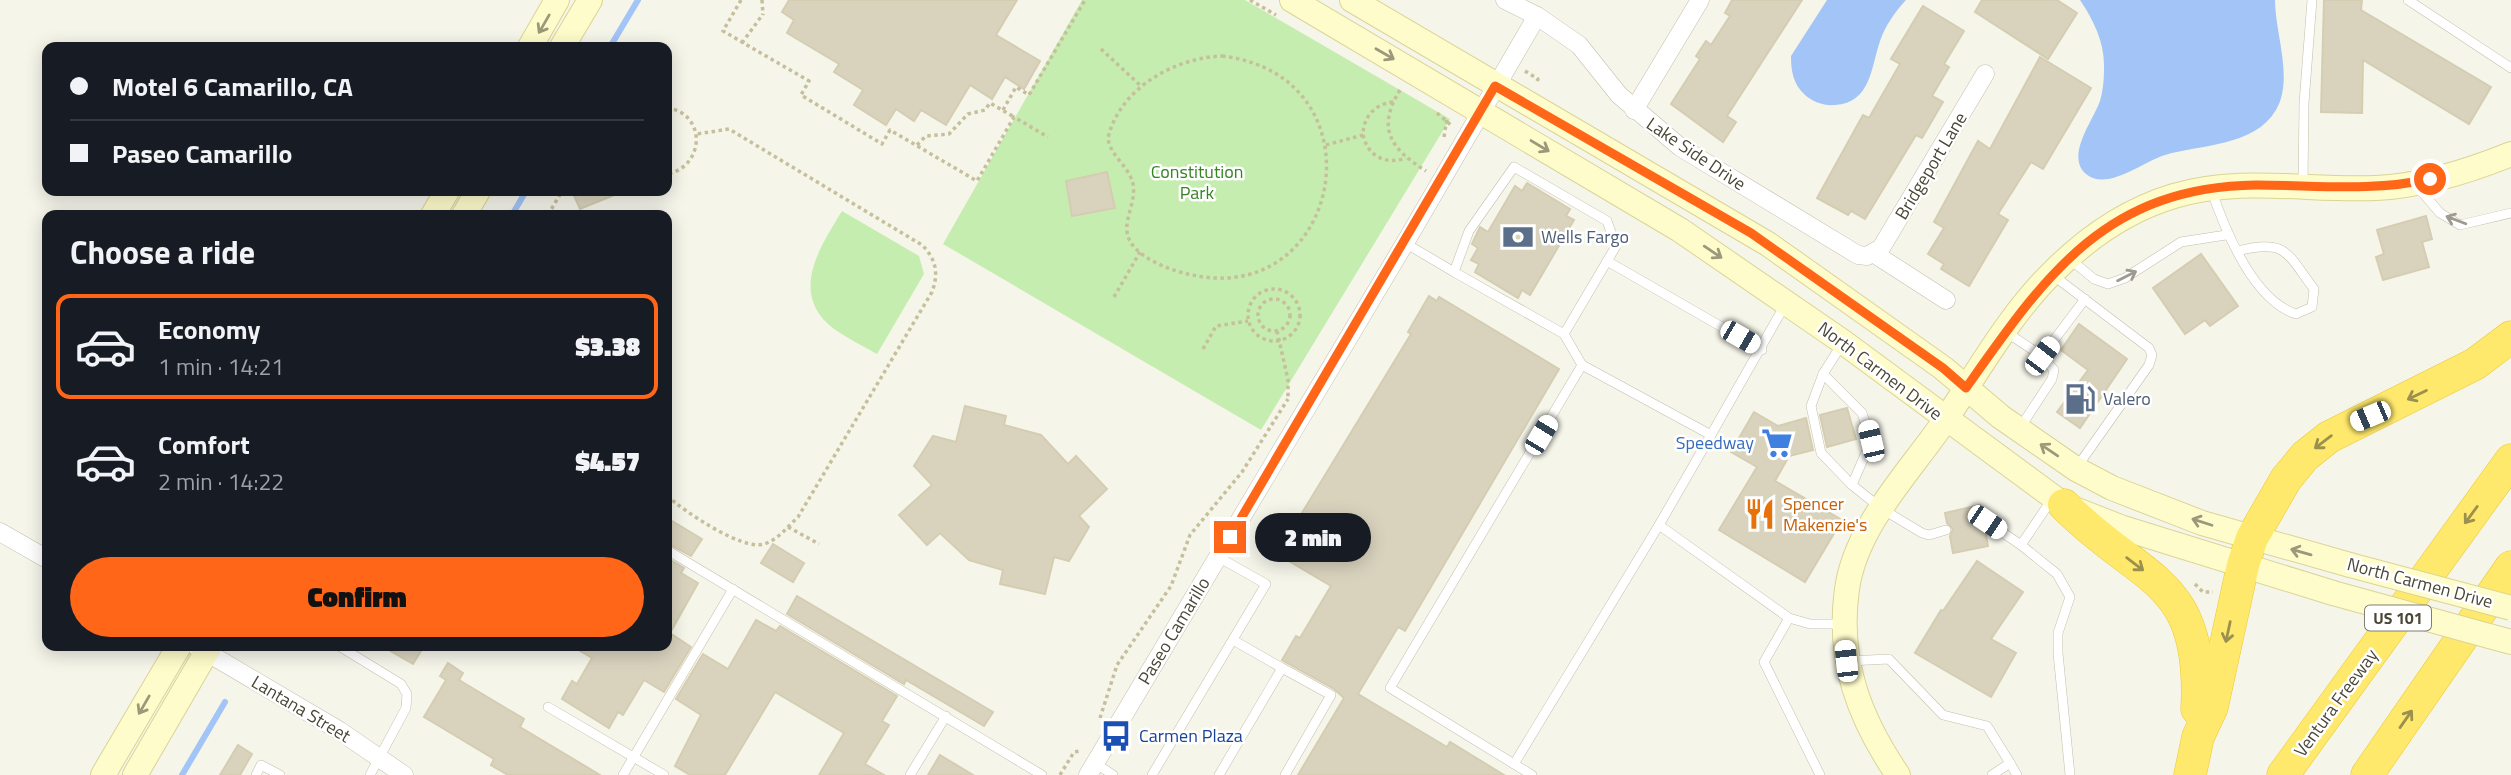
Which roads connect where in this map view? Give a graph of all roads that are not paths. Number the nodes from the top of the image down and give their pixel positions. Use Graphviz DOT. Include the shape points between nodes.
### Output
graph roads {
  1 [pos="557,0"];
  2 [pos="590,0"];
  3 [pos="1292,0"];
  4 [pos="1352,0"];
  5 [pos="1505,0"];
  6 [pos="1700,0"];
  7 [pos="2312,0"];
  8 [pos="2408,0"];
  9 [pos="1536,16"];
  10 [pos="533,42"];
  11 [pos="565,42"];
  12 [pos="2511,68"];
  13 [pos="1985,74"];
  14 [pos="1495,86"];
  15 [pos="1482,110"];
  16 [pos="1634,110"];
  17 [pos="2511,154"];
  18 [pos="2414,183"];
  19 [pos="2211,188"];
  20 [pos="2303,188"];
  21 [pos="2511,213"];
  22 [pos="2226,234"];
  23 [pos="1405,243"];
  24 [pos="2237,251"];
  25 [pos="1873,253"];
  26 [pos="1607,261"];
  27 [pos="2060,266"];
  28 [pos="1454,272"];
  29 [pos="2085,299"];
  30 [pos="1946,300"];
  31 [pos="1787,302"];
  32 [pos="2005,331"];
  33 [pos="1564,334"];
  34 [pos="2511,337"];
  35 [pos="1843,342"];
  36 [pos="1762,350"];
  37 [pos="2042,356"];
  38 [pos="1583,365"];
  39 [pos="1823,374"];
  40 [pos="1966,388"];
  41 [pos="1945,420"];
  42 [pos="2019,430"];
  43 [pos="1711,435"];
  44 [pos="2511,460"];
  45 [pos="2076,468"];
  46 [pos="1852,485"];
  47 [pos="2058,501"];
  48 [pos="1882,509"];
  49 [pos="1987,522"];
  50 [pos="1658,525"];
  51 [pos="1946,530"];
  52 [pos="0,532"];
  53 [pos="2021,545"];
  54 [pos="2247,551"];
  55 [pos="672,553"];
  56 [pos="42,556"];
  57 [pos="1218,557"];
  58 [pos="2511,567"];
  59 [pos="733,589"];
  60 [pos="2511,608"];
  61 [pos="1789,618"];
  62 [pos="1844,624"];
  63 [pos="1233,640"];
  64 [pos="2511,642"];
  65 [pos="176,651"];
  66 [pos="202,651"];
  67 [pos="209,651"];
  68 [pos="347,651"];
  69 [pos="1846,661"];
  70 [pos="1282,668"];
  71 [pos="548,708"];
  72 [pos="946,716"];
  73 [pos="2198,737"];
  74 [pos="380,757"];
  75 [pos="634,757"];
  76 [pos="2010,763"];
  77 [pos="1514,764"];
  78 [pos="1091,769"];
  79 [pos="103,775"];
  80 [pos="135,775"];
  81 [pos="256,775"];
  82 [pos="280,775"];
  83 [pos="370,775"];
  84 [pos="404,775"];
  85 [pos="623,775"];
  86 [pos="664,775"];
  87 [pos="910,775"];
  88 [pos="1042,775"];
  89 [pos="1113,775"];
  90 [pos="1152,775"];
  91 [pos="1219,775"];
  92 [pos="1285,775"];
  93 [pos="1532,775"];
  94 [pos="1820,775"];
  95 [pos="1898,775"];
  96 [pos="1992,775"];
  97 [pos="2017,775"];
  98 [pos="2070,775"];
  99 [pos="2190,775"];
  100 [pos="2283,775"];
  101 [pos="2367,775"];
  1 -- 10 [label="main road, one-way"];
  2 -- 11 [label="main road"];
  3 -- 15 [label="main road, North Carmen Drive, one-way"];
  4 -- 14 [label="main road, North Carmen Drive"];
  5 -- 9 [label="street, Lake Side Drive"];
  6 -- 16 [label="street"];
  7 -- 20 [label="lane"];
  8 -- 12 [label="lane"];
  9 -- 14 [label="street, Paseo Camarillo"];
  9 -- 16 [label="street, Lake Side Drive" via="1579,46"];
  13 -- 25 [label="street, Bridgeport Lane" via="1889,236"];
  14 -- 15 [label="street, Paseo Camarillo"];
  14 -- 40 [label="main road, North Carmen Drive" via="1768,244"];
  15 -- 23 [label="street, Paseo Camarillo"];
  15 -- 31 [label="main road, North Carmen Drive, one-way" via="1680,230"];
  16 -- 25 [label="street, Lake Side Drive" via="1680,147 1845,248 1858,255"];
  17 -- 18 [label="main road"];
  18 -- 20 [label="main road"];
  21 -- 18 [label="lane, one-way" via="2460,225 2440,214"];
  19 -- 20 [label="main road"];
  19 -- 22 [label="lane"];
  19 -- 27 [label="main road" via="2148,205 2101,231"];
  22 -- 24 [label="lane"];
  27 -- 22 [label="lane, one-way" via="2108,284 2181,242"];
  23 -- 28 [label="lane"];
  23 -- 57 [label="street, Paseo Camarillo"];
  24 -- 24 [label="lane" via="2279,308 2296,314 2312,307 2314,289 2284,249 2265,245"];
  25 -- 30 [label="street, Lake Side Drive"];
  26 -- 28 [label="lane" via="1616,246 1607,221 1514,167 1469,231"];
  26 -- 33 [label="lane"];
  26 -- 36 [label="lane"];
  27 -- 29 [label="lane"];
  27 -- 32 [label="main road"];
  28 -- 33 [label="lane"];
  29 -- 37 [label="lane"];
  29 -- 45 [label="lane" via="2152,355"];
  31 -- 35 [label="main road, North Carmen Drive"];
  31 -- 36 [label="lane"];
  32 -- 37 [label="lane"];
  32 -- 40 [label="main road"];
  33 -- 38 [label="lane"];
  34 -- 54 [label="highway, one-way" via="2475,364 2329,437 2305,456 2286,479"];
  35 -- 39 [label="lane"];
  35 -- 41 [label="main road, North Carmen Drive"];
  36 -- 43 [label="lane"];
  37 -- 42 [label="lane" via="2053,370 2052,379"];
  38 -- 43 [label="lane"];
  38 -- 77 [label="lane" via="1390,688"];
  39 -- 46 [label="lane" via="1811,406 1821,453"];
  39 -- 46 [label="lane" via="1857,406 1867,426 1870,450"];
  40 -- 41 [label="main road"];
  40 -- 42 [label="main road, North Carmen Drive"];
  41 -- 47 [label="main road, North Carmen Drive"];
  41 -- 48 [label="main road"];
  45 -- 42 [label="main road, North Carmen Drive, one-way"];
  43 -- 50 [label="lane"];
  44 -- 100 [label="highway, Ventura Freeway / US 101, one-way"];
  54 -- 45 [label="main road, North Carmen Drive, one-way"];
  46 -- 48 [label="lane"];
  47 -- 53 [label="lane"];
  47 -- 54 [label="main road, North Carmen Drive" via="2123,528"];
  47 -- 73 [label="highway, one-way" via="2161,585 2186,616 2199,675"];
  48 -- 51 [label="lane" via="1929,535"];
  48 -- 62 [label="main road" via="1852,566"];
  49 -- 53 [label="lane"];
  50 -- 61 [label="lane"];
  50 -- 77 [label="lane"];
  52 -- 56 [label="street"];
  53 -- 98 [label="lane" via="2057,574 2070,597 2058,633 2058,653"];
  60 -- 54 [label="main road, North Carmen Drive, one-way, bridge" via="2350,565"];
  54 -- 64 [label="main road, North Carmen Drive, bridge" via="2333,593"];
  54 -- 73 [label="highway, one-way" via="2213,708"];
  55 -- 59 [label="lane"];
  57 -- 63 [label="lane" via="1266,584"];
  57 -- 78 [label="street, Paseo Camarillo"];
  101 -- 58 [label="highway, one-way"];
  59 -- 72 [label="lane"];
  59 -- 75 [label="lane"];
  61 -- 62 [label="lane" via="1810,624"];
  61 -- 94 [label="lane" via="1764,662"];
  62 -- 69 [label="main road"];
  63 -- 70 [label="lane"];
  63 -- 90 [label="lane"];
  65 -- 79 [label="main road, one-way"];
  66 -- 80 [label="main road"];
  67 -- 74 [label="street, Lantana Street"];
  68 -- 74 [label="lane" via="401,684 407,694 406,708"];
  69 -- 76 [label="lane" via="1889,659 1944,715 1987,726"];
  69 -- 95 [label="main road" via="1865,720"];
  70 -- 91 [label="lane"];
  70 -- 92 [label="lane" via="1331,695"];
  71 -- 75 [label="lane"];
  72 -- 87 [label="lane"];
  72 -- 88 [label="lane"];
  73 -- 99 [label="highway"];
  74 -- 83 [label="lane"];
  74 -- 84 [label="street, Lantana Street"];
  75 -- 85 [label="lane"];
  75 -- 86 [label="lane"];
  76 -- 96 [label="lane"];
  76 -- 97 [label="lane"];
  77 -- 93 [label="lane"];
  78 -- 89 [label="lane"];
  81 -- 82 [label="lane" via="261,765"];
}
